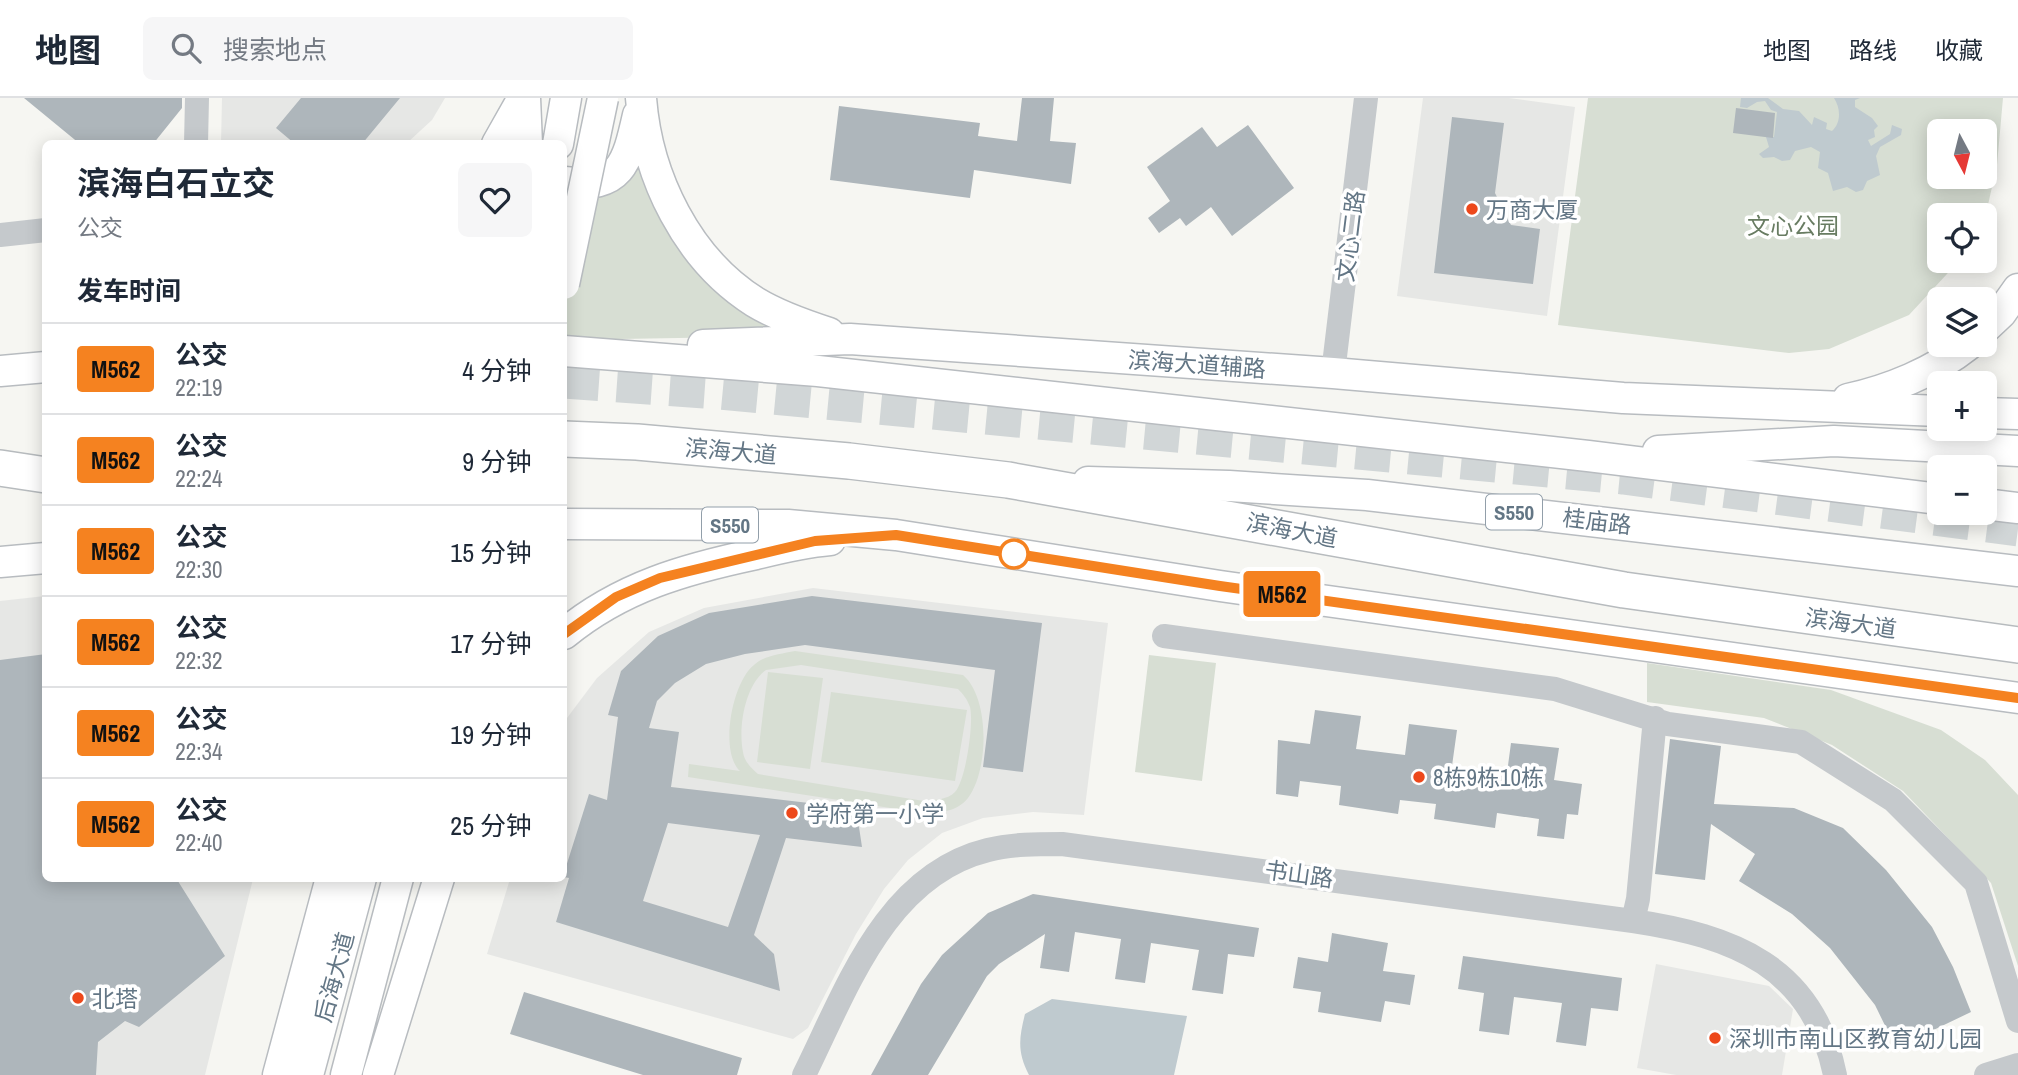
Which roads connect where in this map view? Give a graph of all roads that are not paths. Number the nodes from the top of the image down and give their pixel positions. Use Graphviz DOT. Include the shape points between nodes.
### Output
graph roads {
  1 [pos="197,98"];
  2 [pos="524,98"];
  3 [pos="566,98"];
  4 [pos="603,98"];
  5 [pos="1366,98"];
  6 [pos="641,99"];
  7 [pos="196,140"];
  8 [pos="499,140"];
  9 [pos="527,140"];
  10 [pos="559,140"];
  11 [pos="567,182"];
  12 [pos="42,230"];
  13 [pos="0,234"];
  14 [pos="567,270"];
  15 [pos="2018,289"];
  16 [pos="1997,317"];
  17 [pos="850,339"];
  18 [pos="570,351"];
  19 [pos="1948,357"];
  20 [pos="42,367"];
  21 [pos="0,371"];
  22 [pos="1334,373"];
  23 [pos="1623,398"];
  24 [pos="1818,405"];
  25 [pos="1927,410"];
  26 [pos="1997,413"];
  27 [pos="2018,414"];
  28 [pos="567,439"];
  29 [pos="1834,441"];
  30 [pos="2018,451"];
  31 [pos="1588,456"];
  32 [pos="42,461"];
  33 [pos="0,467"];
  34 [pos="42,474"];
  35 [pos="1007,480"];
  36 [pos="1927,498"];
  37 [pos="1997,506"];
  38 [pos="2018,509"];
  39 [pos="567,524"];
  40 [pos="896,535"];
  41 [pos="42,558"];
  42 [pos="0,562"];
  43 [pos="2018,571"];
  44 [pos="567,632"];
  45 [pos="1164,636"];
  46 [pos="2018,645"];
  47 [pos="1957,691"];
  48 [pos="2018,698"];
  49 [pos="1654,718"];
  50 [pos="2018,720"];
  51 [pos="330,882"];
  52 [pos="360,882"];
  53 [pos="397,882"];
  54 [pos="438,882"];
  55 [pos="1633,921"];
  56 [pos="2018,1021"];
  57 [pos="2018,1065"];
  58 [pos="278,1075"];
  59 [pos="308,1075"];
  60 [pos="346,1075"];
  61 [pos="378,1075"];
  62 [pos="804,1075"];
  63 [pos="1835,1075"];
  64 [pos="1986,1075"];
  1 -- 7 [label="street"];
  2 -- 8 [label="main road"];
  2 -- 9 [label="main road"];
  3 -- 10 [label="main road"];
  4 -- 14 [label="main road, bridge"];
  5 -- 22 [label="street, 文心二路"];
  6 -- 11 [label="main road" via="629,151 612,177 597,183"];
  6 -- 17 [label="main road" via="649,149 662,188 685,232 718,272 754,302 795,322"];
  12 -- 13 [label="street"];
  15 -- 16 [label="main road"];
  17 -- 18 [label="main road, 滨海大道辅路"];
  17 -- 22 [label="main road, 滨海大道辅路"];
  18 -- 31 [label="main road" via="818,371"];
  19 -- 24 [label="main road" via="1872,393"];
  20 -- 21 [label="main road"];
  22 -- 23 [label="main road, 滨海大道辅路"];
  23 -- 24 [label="main road, 滨海大道辅路"];
  23 -- 29 [label="main road"];
  24 -- 25 [label="main road"];
  26 -- 27 [label="main road"];
  28 -- 35 [label="highway, 滨海大道 / S550" via="849,461"];
  29 -- 30 [label="main road"];
  29 -- 31 [label="main road"];
  31 -- 36 [label="main road"];
  32 -- 33 [label="highway"];
  33 -- 34 [label="highway"];
  35 -- 43 [label="main road, 桂庙路 / S550" via="1367,495"];
  35 -- 46 [label="highway, 滨海大道 / S550" via="1623,590"];
  37 -- 38 [label="main road"];
  39 -- 40 [label="main road, S550" via="788,525"];
  40 -- 44 [label="main road" via="815,541 660,578 616,597"];
  40 -- 47 [label="main road, S550"];
  41 -- 42 [label="main road"];
  45 -- 49 [label="street" via="1555,689"];
  47 -- 48 [label="main road, S550"];
  47 -- 50 [label="main road"];
  49 -- 55 [label="street"];
  49 -- 56 [label="street" via="1668,724 1801,742 1893,800 1976,883"];
  51 -- 58 [label="main road"];
  52 -- 59 [label="main road, 后海大道"];
  53 -- 60 [label="main road, 后海大道"];
  54 -- 61 [label="main road"];
  55 -- 62 [label="street, 书山路" via="1111,848 1019,844 951,865 901,904 863,958"];
  55 -- 63 [label="street, 书山路" via="1706,936 1748,952 1780,973 1805,999 1823,1030"];
  57 -- 64 [label="street"];
}
